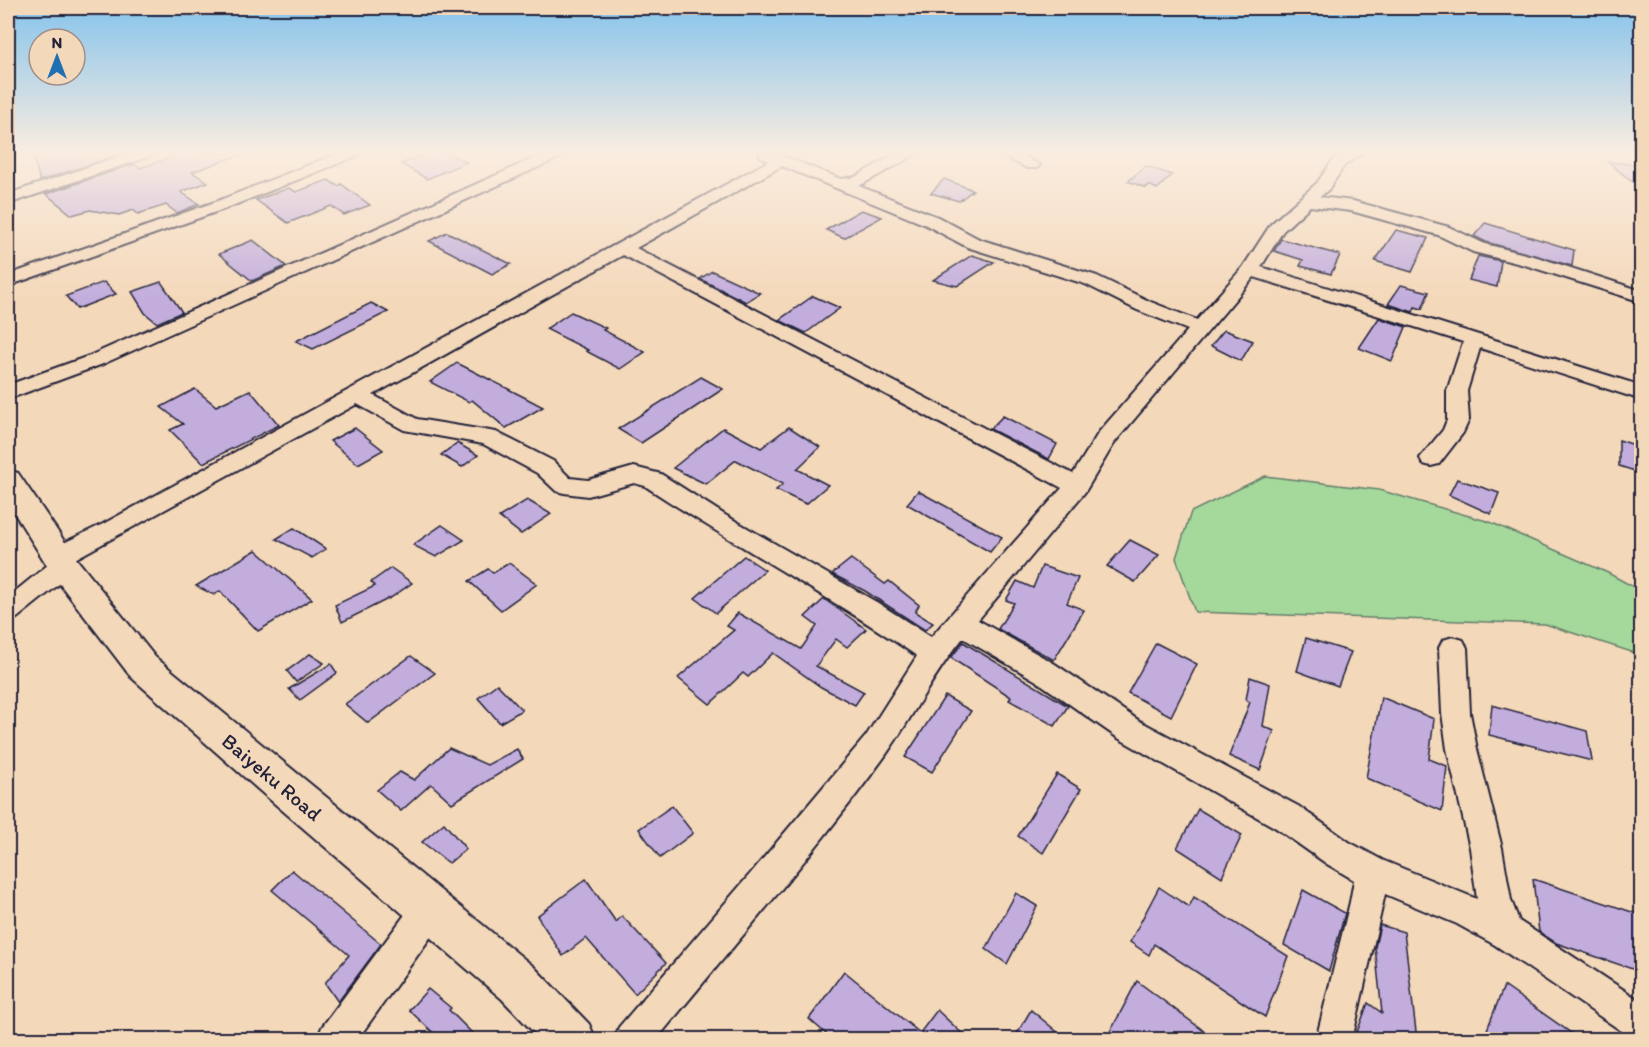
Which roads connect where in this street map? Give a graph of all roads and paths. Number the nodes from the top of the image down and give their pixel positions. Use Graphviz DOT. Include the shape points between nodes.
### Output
graph roads {
  1 [pos="231,202"];
  2 [pos="449,202"];
  3 [pos="698,202"];
  4 [pos="885,202"];
  5 [pos="1307,202"];
  6 [pos="1316,202"];
  7 [pos="622,248"];
  8 [pos="1250,270"];
  9 [pos="8,281"];
  10 [pos="1641,297"];
  11 [pos="1198,327"];
  12 [pos="1473,340"];
  13 [pos="8,392"];
  14 [pos="1641,393"];
  15 [pos="356,395"];
  16 [pos="1431,458"];
  17 [pos="8,480"];
  18 [pos="1077,486"];
  19 [pos="61,562"];
  20 [pos="8,611"];
  21 [pos="959,622"];
  22 [pos="1453,648"];
  23 [pos="934,653"];
  24 [pos="1371,872"];
  25 [pos="1481,906"];
  26 [pos="430,909"];
  27 [pos="1641,1023"];
  28 [pos="335,1040"];
  29 [pos="573,1040"];
  30 [pos="632,1040"];
  31 [pos="1334,1040"];
  1 -- 9 [label="street"];
  2 -- 13 [label="street" via="96,360"];
  3 -- 7 [label="street"];
  4 -- 11 [label="street" via="973,243 1090,280"];
  5 -- 8 [label="street" via="1277,228"];
  6 -- 10 [label="street" via="1353,206 1443,231 1479,248"];
  7 -- 15 [label="street"];
  7 -- 18 [label="street"];
  8 -- 11 [label="street"];
  8 -- 12 [label="street" via="1391,311"];
  11 -- 18 [label="street" via="1107,437"];
  12 -- 14 [label="street"];
  12 -- 16 [label="street" via="1457,391 1458,420"];
  15 -- 19 [label="street"];
  15 -- 23 [label="street" via="412,425 488,437 545,467 564,485 588,488 634,475 653,480"];
  17 -- 19 [label="main road, Baiyeku Road"];
  18 -- 21 [label="street"];
  19 -- 20 [label="street"];
  19 -- 26 [label="main road, Baiyeku Road" via="143,666"];
  21 -- 23 [label="street"];
  21 -- 24 [label="street" via="1045,672 1128,729 1287,818"];
  22 -- 25 [label="street" via="1462,749 1486,848"];
  23 -- 30 [label="street" via="876,745"];
  24 -- 25 [label="street"];
  24 -- 31 [label="street"];
  25 -- 27 [label="street" via="1507,933"];
  26 -- 28 [label="street"];
  26 -- 29 [label="main road, Baiyeku Road" via="518,983"];
}
